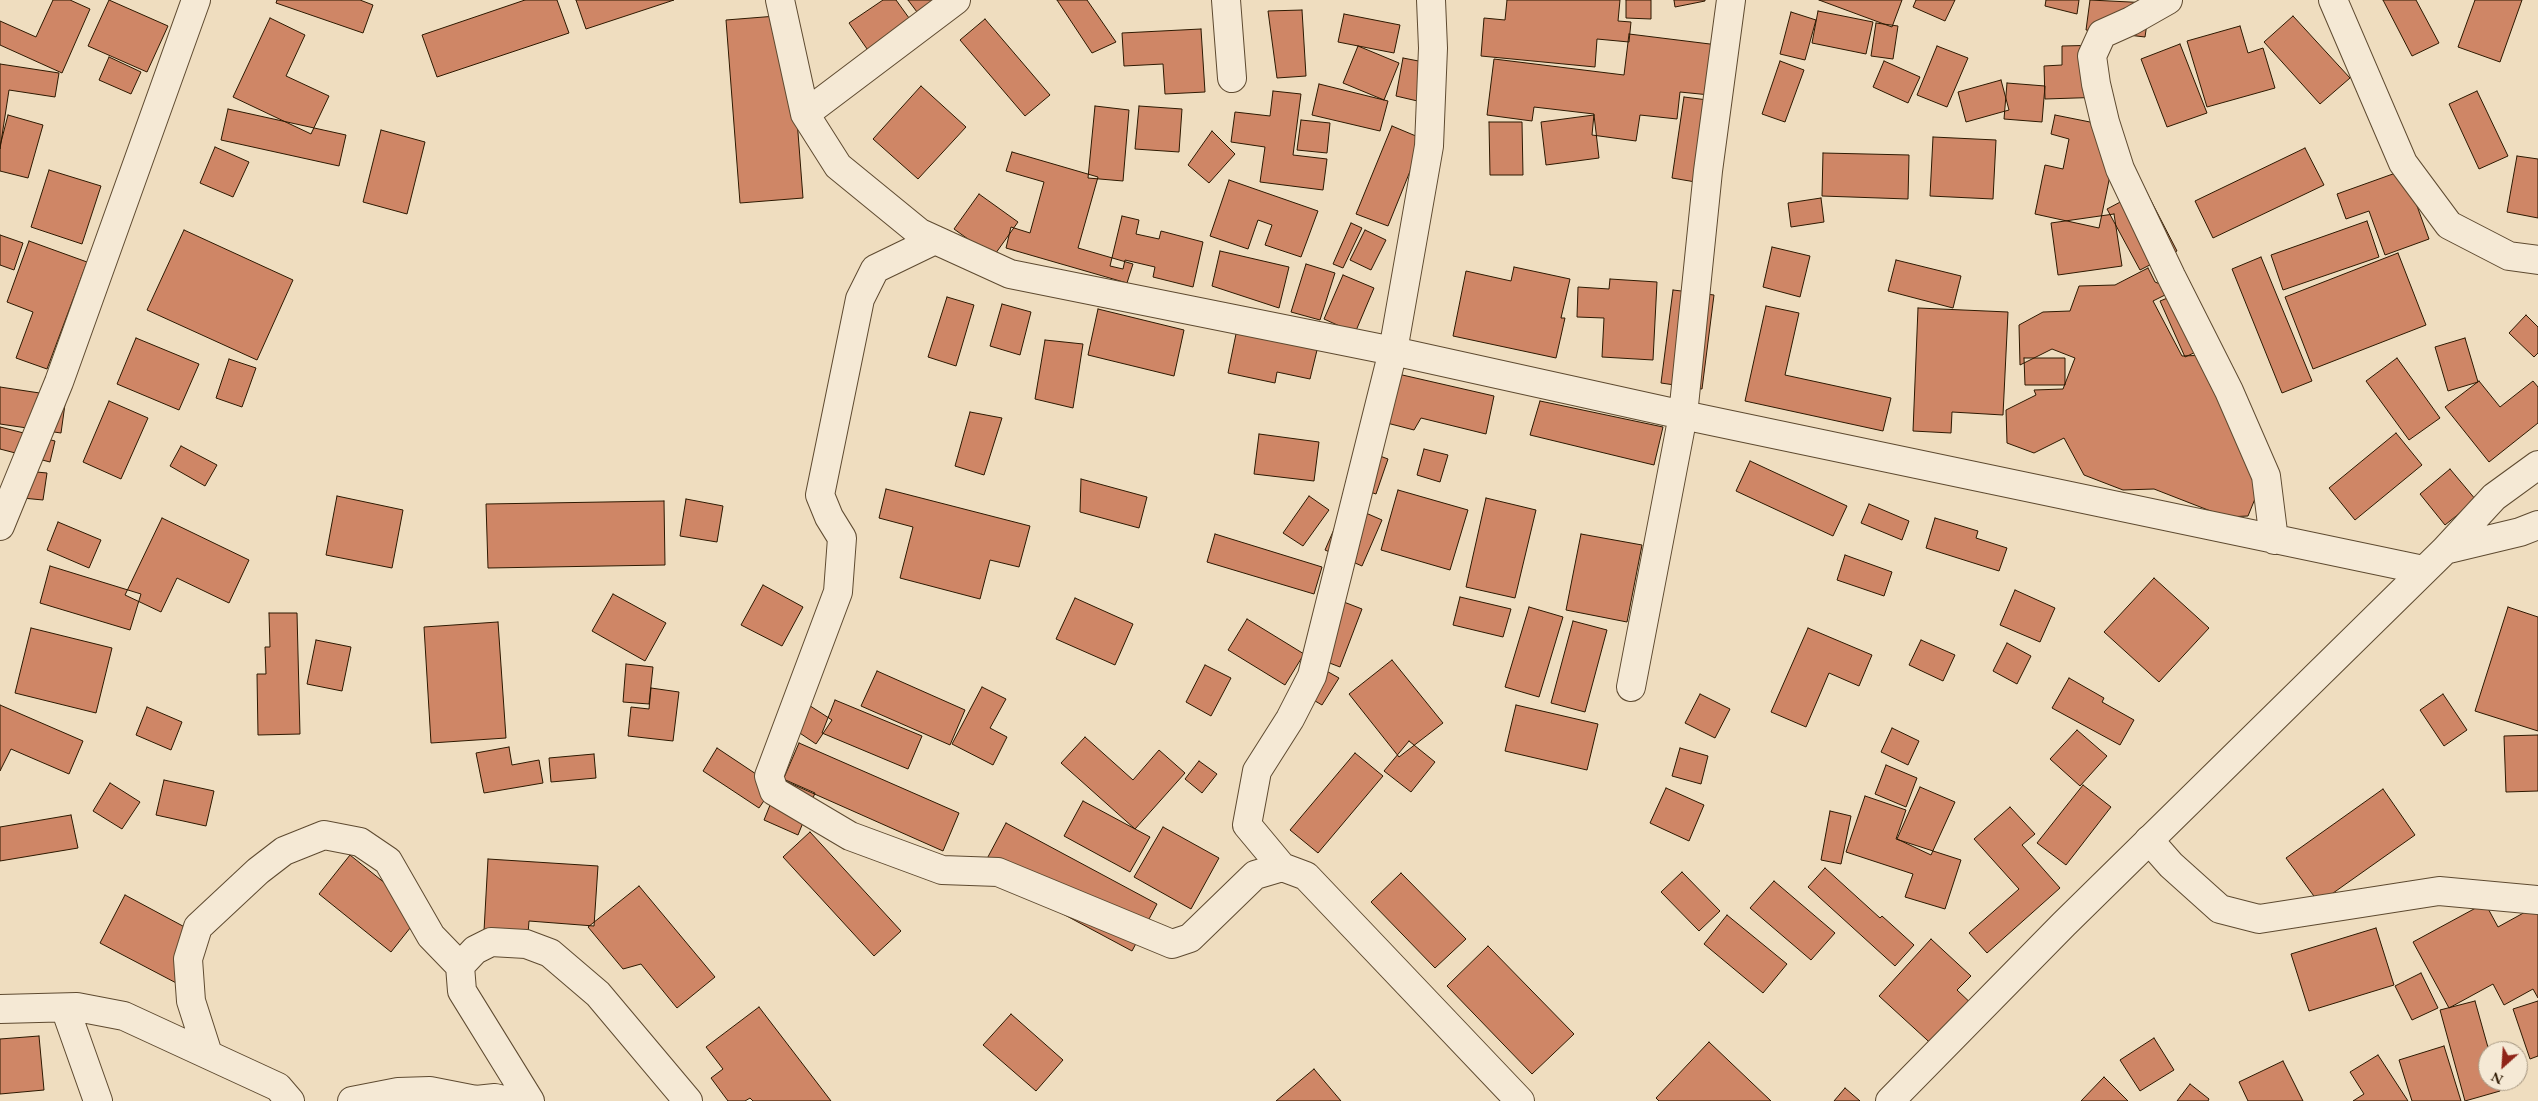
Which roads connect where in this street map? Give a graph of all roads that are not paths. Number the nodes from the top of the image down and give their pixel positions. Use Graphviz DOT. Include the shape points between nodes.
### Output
graph roads {
  1 [pos="196,0"];
  2 [pos="780,0"];
  3 [pos="956,0"];
  4 [pos="1226,0"];
  5 [pos="1431,0"];
  6 [pos="1731,0"];
  7 [pos="2168,0"];
  8 [pos="2333,0"];
  9 [pos="1232,78"];
  10 [pos="805,114"];
  11 [pos="934,240"];
  12 [pos="2538,260"];
  13 [pos="1393,351"];
  14 [pos="1683,415"];
  15 [pos="2538,465"];
  16 [pos="2538,525"];
  17 [pos="0,526"];
  18 [pos="2274,540"];
  19 [pos="2445,550"];
  20 [pos="2423,570"];
  21 [pos="1631,687"];
  22 [pos="2149,840"];
  23 [pos="1282,866"];
  24 [pos="2538,900"];
  25 [pos="460,966"];
  26 [pos="65,1008"];
  27 [pos="0,1009"];
  28 [pos="208,1054"];
  29 [pos="98,1101"];
  30 [pos="290,1101"];
  31 [pos="352,1101"];
  32 [pos="508,1101"];
  33 [pos="530,1101"];
  34 [pos="688,1101"];
  35 [pos="1520,1101"];
  36 [pos="1890,1101"];
  1 -- 17 [label="street" via="59,382"];
  2 -- 10 [label="street"];
  3 -- 10 [label="street"];
  4 -- 9 [label="street"];
  5 -- 13 [label="street" via="1433,48 1429,146"];
  6 -- 14 [label="street" via="1708,171"];
  7 -- 18 [label="street" via="2102,34 2092,56 2096,84 2120,169 2229,391 2266,476"];
  8 -- 12 [label="street" via="2404,164 2449,225 2509,256"];
  10 -- 11 [label="street" via="838,166 920,233"];
  11 -- 13 [label="street" via="1010,274"];
  11 -- 23 [label="street" via="875,269 860,299 820,495 842,538 838,592 769,776 774,792 850,836 942,870 998,872 1172,944 1190,938 1255,875"];
  13 -- 14 [label="street"];
  13 -- 23 [label="street" via="1312,676 1290,719 1257,771 1247,825"];
  14 -- 18 [label="street"];
  14 -- 21 [label="street"];
  15 -- 19 [label="street" via="2494,498"];
  16 -- 19 [label="street"];
  18 -- 20 [label="street"];
  19 -- 20 [label="street"];
  20 -- 22 [label="street"];
  22 -- 24 [label="street" via="2171,865 2220,909 2259,919 2439,891"];
  22 -- 36 [label="street"];
  23 -- 35 [label="street" via="1306,876"];
  25 -- 28 [label="street" via="430,936 388,861 360,842 324,834 284,851 198,927 188,960 191,1001"];
  25 -- 33 [label="street" via="462,991"];
  25 -- 34 [label="street" via="475,950 491,942 526,944 550,953 598,994"];
  26 -- 27 [label="street"];
  26 -- 28 [label="street" via="124,1016"];
  26 -- 29 [label="street"];
  28 -- 30 [label="street" via="278,1087"];
  31 -- 32 [label="street" via="398,1092 430,1091 476,1100 495,1098"];
}
